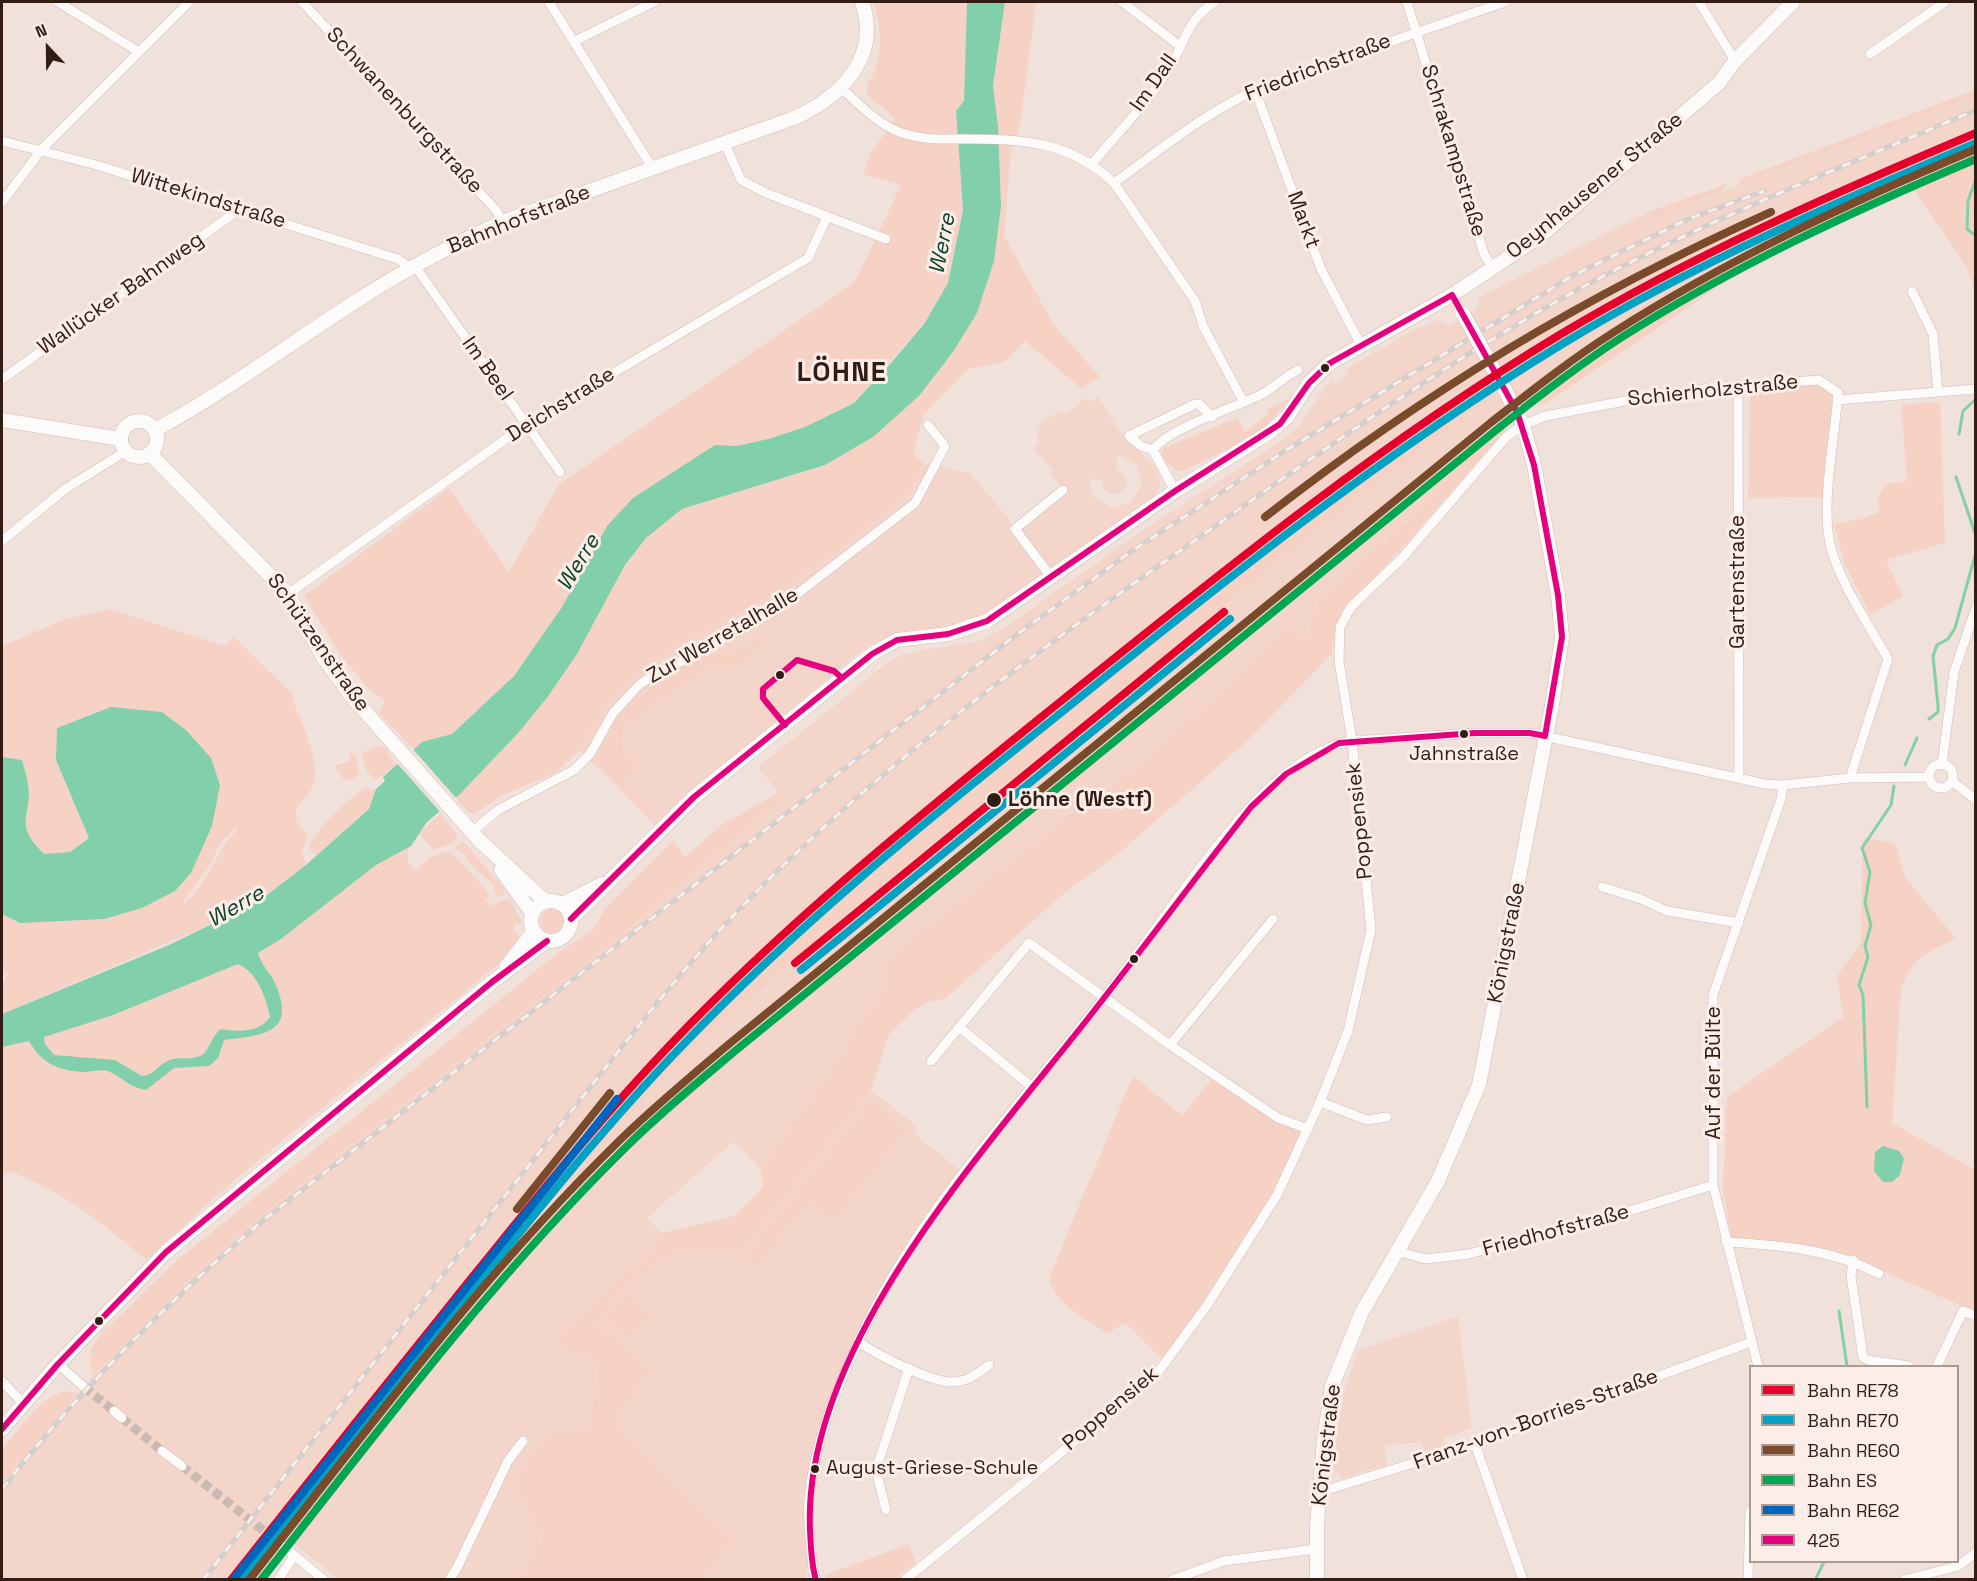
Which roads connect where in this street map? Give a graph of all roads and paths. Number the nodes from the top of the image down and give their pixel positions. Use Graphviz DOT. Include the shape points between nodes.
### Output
graph roads {
  1 [pos="58,2"];
  2 [pos="189,2"];
  3 [pos="302,2"];
  4 [pos="549,2"];
  5 [pos="654,2"];
  6 [pos="862,2"];
  7 [pos="1122,2"];
  8 [pos="1215,2"];
  9 [pos="1407,2"];
  10 [pos="1506,2"];
  11 [pos="1698,2"];
  12 [pos="1793,2"];
  13 [pos="1945,2"];
  14 [pos="1416,32"];
  15 [pos="575,41"];
  16 [pos="1180,46"];
  17 [pos="139,52"];
  18 [pos="1870,54"];
  19 [pos="1735,61"];
  20 [pos="841,88"];
  21 [pos="1255,90"];
  22 [pos="2,141"];
  23 [pos="725,144"];
  24 [pos="42,149"];
  25 [pos="1092,164"];
  26 [pos="653,169"];
  27 [pos="1114,183"];
  28 [pos="2,202"];
  29 [pos="240,209"];
  30 [pos="827,217"];
  31 [pos="502,222"];
  32 [pos="886,239"];
  33 [pos="412,267"];
  34 [pos="1493,269"];
  35 [pos="1912,291"];
  36 [pos="1452,295"];
  37 [pos="1361,345"];
  38 [pos="1298,370"];
  39 [pos="2,379"];
  40 [pos="1738,387"];
  41 [pos="1976,389"];
  42 [pos="1938,392"];
  43 [pos="1837,400"];
  44 [pos="1243,401"];
  45 [pos="1212,417"];
  46 [pos="1520,418"];
  47 [pos="2,420"];
  48 [pos="527,424"];
  49 [pos="928,425"];
  50 [pos="155,430"];
  51 [pos="124,445"];
  52 [pos="1153,450"];
  53 [pos="150,454"];
  54 [pos="560,472"];
  55 [pos="1063,490"];
  56 [pos="1175,490"];
  57 [pos="2,541"];
  58 [pos="1051,577"];
  59 [pos="288,594"];
  60 [pos="1976,608"];
  61 [pos="1545,736"];
  62 [pos="1352,741"];
  63 [pos="1942,765"];
  64 [pos="1739,777"];
  65 [pos="1929,777"];
  66 [pos="1850,778"];
  67 [pos="1952,781"];
  68 [pos="1783,786"];
  69 [pos="1976,800"];
  70 [pos="475,836"];
  71 [pos="617,876"];
  72 [pos="1602,887"];
  73 [pos="546,902"];
  74 [pos="562,904"];
  75 [pos="532,913"];
  76 [pos="571,919"];
  77 [pos="1273,919"];
  78 [pos="1739,923"];
  79 [pos="533,932"];
  80 [pos="548,941"];
  81 [pos="492,982"];
  82 [pos="1104,998"];
  83 [pos="959,1027"];
  84 [pos="1170,1045"];
  85 [pos="931,1061"];
  86 [pos="1032,1087"];
  87 [pos="1320,1102"];
  88 [pos="1387,1116"];
  89 [pos="1308,1129"];
  90 [pos="1713,1185"];
  91 [pos="1726,1242"];
  92 [pos="1397,1251"];
  93 [pos="1853,1260"];
  94 [pos="1879,1274"];
  95 [pos="1976,1316"];
  96 [pos="858,1341"];
  97 [pos="1751,1342"];
  98 [pos="58,1364"];
  99 [pos="989,1365"];
  100 [pos="1758,1365"];
  101 [pos="1902,1365"];
  102 [pos="1937,1365"];
  103 [pos="909,1368"];
  104 [pos="2,1381"];
  105 [pos="84,1387"];
  106 [pos="23,1403"];
  107 [pos="114,1412"];
  108 [pos="122,1418"];
  109 [pos="2,1429"];
  110 [pos="523,1441"];
  111 [pos="1475,1444"];
  112 [pos="162,1451"];
  113 [pos="182,1466"];
  114 [pos="1320,1492"];
  115 [pos="886,1510"];
  116 [pos="283,1546"];
  117 [pos="1749,1546"];
  118 [pos="1316,1549"];
  119 [pos="1976,1553"];
  120 [pos="294,1556"];
  121 [pos="278,1580"];
  122 [pos="324,1580"];
  123 [pos="449,1580"];
  124 [pos="816,1580"];
  125 [pos="905,1580"];
  126 [pos="1172,1580"];
  127 [pos="1317,1580"];
  128 [pos="1523,1580"];
  129 [pos="1748,1580"];
  130 [pos="1904,1580"];
  1 -- 17 [label="street"];
  2 -- 17 [label="street"];
  3 -- 31 [label="street, Schwanenburgstraße" via="496,210"];
  4 -- 15 [label="street"];
  5 -- 15 [label="street"];
  6 -- 20 [label="main road, Bahnhofstraße" via="867,25 863,53 858,67"];
  7 -- 16 [label="street"];
  8 -- 16 [label="street, Im Dall" via="1197,15"];
  9 -- 14 [label="street"];
  10 -- 14 [label="street, Friedrichstraße"];
  11 -- 19 [label="street"];
  12 -- 19 [label="main road, Oeynhausener Straße"];
  13 -- 18 [label="street"];
  14 -- 21 [label="street, Friedrichstraße"];
  14 -- 34 [label="street, Schrakampstraße" via="1484,254"];
  15 -- 26 [label="street"];
  16 -- 25 [label="street, Im Dall" via="1170,66"];
  17 -- 24 [label="street"];
  19 -- 34 [label="main road, Oeynhausener Straße" via="1719,83 1539,237"];
  20 -- 23 [label="main road, Bahnhofstraße" via="812,110"];
  20 -- 25 [label="street" via="882,123 908,135 1035,141"];
  21 -- 27 [label="street, Friedrichstraße" via="1189,128"];
  21 -- 37 [label="street, Markt" via="1321,269"];
  22 -- 24 [label="street, Wittekindstraße"];
  23 -- 26 [label="main road, Bahnhofstraße"];
  23 -- 30 [label="street" via="741,180"];
  24 -- 28 [label="street"];
  24 -- 29 [label="street, Wittekindstraße"];
  25 -- 27 [label="street"];
  26 -- 31 [label="main road, Bahnhofstraße"];
  27 -- 44 [label="street" via="1195,301 1203,326"];
  29 -- 33 [label="street, Wittekindstraße" via="398,259"];
  29 -- 39 [label="street, Wallücker Bahnweg"];
  30 -- 32 [label="street"];
  30 -- 48 [label="street, Deichstraße" via="808,258"];
  31 -- 33 [label="main road, Bahnhofstraße"];
  33 -- 48 [label="street, Im Beel"];
  33 -- 50 [label="main road, Bahnhofstraße"];
  34 -- 36 [label="main road, Oeynhausener Straße"];
  35 -- 42 [label="street" via="1933,333"];
  36 -- 37 [label="main road, Oeynhausener Straße"];
  36 -- 46 [label="main road, Königstraße, bridge"];
  37 -- 56 [label="main road, Oeynhausener Straße" via="1318,373 1280,424"];
  38 -- 44 [label="street" via="1281,379 1278,386"];
  40 -- 43 [label="street, Schierholzstraße" via="1819,380 1838,393"];
  40 -- 46 [label="street, Schierholzstraße"];
  40 -- 64 [label="street, Gartenstraße"];
  41 -- 42 [label="street"];
  42 -- 43 [label="street"];
  43 -- 66 [label="street" via="1827,518 1831,545 1839,569 1888,659"];
  44 -- 45 [label="street"];
  45 -- 52 [label="street" via="1166,436"];
  45 -- 52 [label="street" via="1196,404 1129,436"];
  46 -- 61 [label="main road, Königstraße" via="1534,465 1562,637"];
  46 -- 62 [label="street, Poppensiek" via="1403,556 1351,607 1340,627 1339,661"];
  47 -- 51 [label="main road"];
  48 -- 54 [label="street, Im Beel"];
  48 -- 59 [label="street, Deichstraße"];
  49 -- 70 [label="street, Zur Werretalhalle" via="945,446 915,503 775,611 641,683 613,713 590,754 574,770 498,810"];
  50 -- 51 [label="main road" via="144,422 133,422 124,429"];
  50 -- 53 [label="main road" via="156,444"];
  51 -- 53 [label="main road" via="135,457"];
  51 -- 57 [label="street"];
  52 -- 56 [label="street"];
  53 -- 59 [label="main road, Schützenstraße"];
  55 -- 58 [label="street" via="1015,529"];
  56 -- 58 [label="main road, Oeynhausener Straße"];
  58 -- 71 [label="main road, Oeynhausener Straße" via="987,621 948,634 897,640 872,654 724,771"];
  59 -- 70 [label="main road, Schützenstraße" via="339,680"];
  60 -- 63 [label="street" via="1954,672"];
  61 -- 62 [label="street" via="1475,733"];
  61 -- 64 [label="street"];
  61 -- 92 [label="main road, Königstraße" via="1479,1085 1442,1171"];
  62 -- 82 [label="street" via="1339,743 1286,774 1251,807"];
  62 -- 87 [label="street, Poppensiek" via="1371,930 1348,1031"];
  63 -- 65 [label="street" via="1931,770"];
  63 -- 67 [label="street" via="1952,772"];
  64 -- 68 [label="street"];
  65 -- 66 [label="street"];
  65 -- 67 [label="street" via="1933,785 1941,788"];
  66 -- 68 [label="street"];
  67 -- 69 [label="street"];
  68 -- 78 [label="street, Auf der Bülte"];
  70 -- 73 [label="main road, Schützenstraße"];
  70 -- 75 [label="main road, Schützenstraße"];
  71 -- 74 [label="main road"];
  71 -- 76 [label="main road, Oeynhausener Straße"];
  72 -- 78 [label="street" via="1667,911"];
  73 -- 74 [label="main road"];
  73 -- 75 [label="main road"];
  74 -- 76 [label="main road"];
  75 -- 79 [label="main road"];
  76 -- 80 [label="main road" via="567,933"];
  77 -- 84 [label="street"];
  78 -- 90 [label="street, Auf der Bülte" via="1713,995"];
  79 -- 80 [label="main road"];
  79 -- 81 [label="main road"];
  80 -- 81 [label="main road"];
  81 -- 98 [label="main road" via="166,1252"];
  82 -- 83 [label="street" via="1029,943"];
  82 -- 84 [label="street"];
  82 -- 86 [label="street"];
  83 -- 85 [label="street"];
  83 -- 86 [label="street"];
  84 -- 89 [label="street" via="1278,1118"];
  86 -- 96 [label="street" via="903,1259"];
  87 -- 88 [label="street" via="1367,1120"];
  87 -- 89 [label="street, Poppensiek"];
  89 -- 125 [label="street, Poppensiek" via="1277,1195 1208,1304 1156,1375"];
  90 -- 91 [label="street, Auf der Bülte"];
  90 -- 92 [label="street, Friedhofstraße" via="1469,1254 1425,1259"];
  91 -- 93 [label="street" via="1781,1245"];
  91 -- 97 [label="street, Auf der Bülte"];
  92 -- 114 [label="main road, Königstraße" via="1362,1312 1339,1364 1324,1440"];
  93 -- 94 [label="street"];
  93 -- 101 [label="street" via="1851,1276 1863,1357"];
  95 -- 102 [label="street" via="1963,1311"];
  96 -- 103 [label="street" via="868,1350"];
  96 -- 124 [label="street" via="833,1402 813,1469 809,1501"];
  97 -- 100 [label="street, Auf der Bülte"];
  97 -- 111 [label="street, Franz-von-Borries-Straße"];
  98 -- 105 [label="street"];
  98 -- 106 [label="main road"];
  99 -- 103 [label="street" via="969,1379 950,1382"];
  103 -- 115 [label="street" via="876,1470"];
  104 -- 106 [label="street"];
  106 -- 109 [label="main road"];
  107 -- 108 [label="street"];
  110 -- 123 [label="street" via="507,1461"];
  111 -- 114 [label="street, Franz-von-Borries-Straße"];
  111 -- 128 [label="street"];
  112 -- 113 [label="street"];
  114 -- 118 [label="main road, Königstraße"];
  116 -- 120 [label="street"];
  117 -- 129 [label="street"];
  118 -- 126 [label="street" via="1224,1561"];
  118 -- 127 [label="main road, Königstraße"];
  119 -- 130 [label="street" via="1958,1566"];
  120 -- 121 [label="street"];
  120 -- 122 [label="street"];
}
